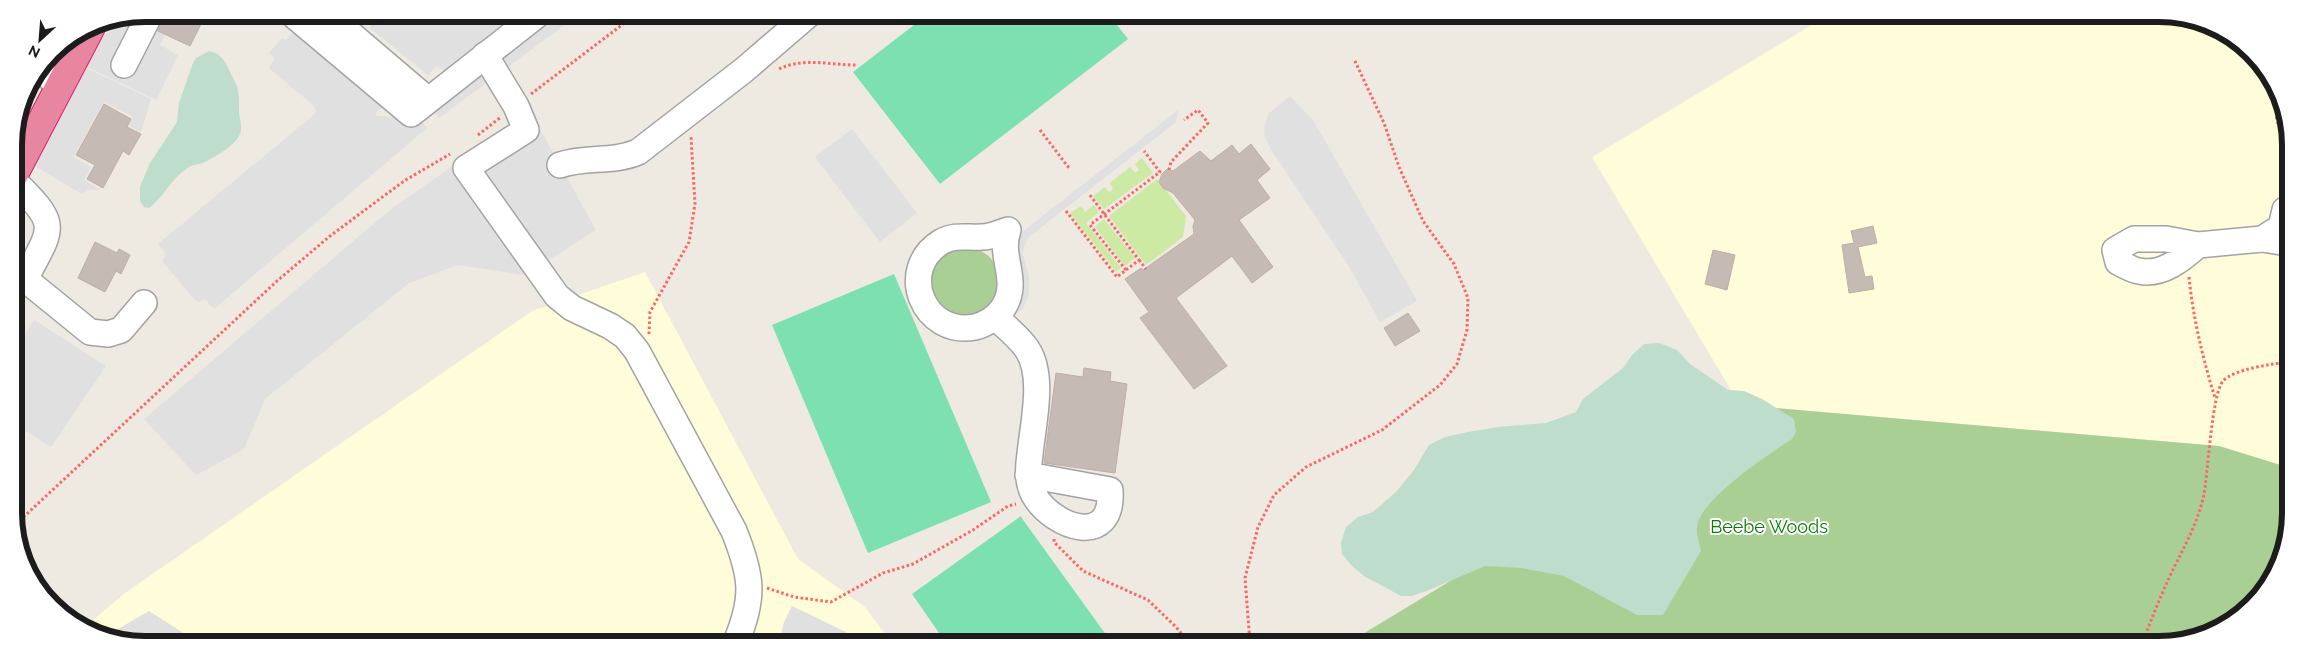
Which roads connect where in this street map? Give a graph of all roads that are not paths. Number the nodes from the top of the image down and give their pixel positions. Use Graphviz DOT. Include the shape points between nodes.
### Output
graph roads {
  1 [pos="144,23"];
  2 [pos="309,23"];
  3 [pos="338,23"];
  4 [pos="355,23"];
  5 [pos="527,23"];
  6 [pos="799,23"];
  7 [pos="130,24"];
  8 [pos="84,39"];
  9 [pos="370,50"];
  10 [pos="485,55"];
  11 [pos="47,72"];
  12 [pos="58,89"];
  13 [pos="419,107"];
  14 [pos="23,157"];
  15 [pos="560,166"];
  16 [pos="23,190"];
  17 [pos="2282,223"];
  18 [pos="2262,239"];
  19 [pos="2282,242"];
  20 [pos="2192,251"];
  21 [pos="23,271"];
  22 [pos="23,277"];
  23 [pos="144,304"];
  24 [pos="995,317"];
  25 [pos="1032,486"];
  26 [pos="738,636"];
  1 -- 7 [label="street" via="117,62"];
  2 -- 13 [label="street"];
  3 -- 9 [label="street"];
  4 -- 9 [label="street"];
  5 -- 10 [label="street"];
  6 -- 15 [label="street" via="744,70 630,156 579,160"];
  8 -- 12 [label="highway"];
  9 -- 13 [label="street"];
  10 -- 13 [label="street"];
  10 -- 26 [label="street" via="516,106 526,130 466,168 556,296 572,308 610,326 637,350 744,555 749,584 748,612"];
  11 -- 12 [label="street"];
  12 -- 14 [label="highway"];
  16 -- 21 [label="street" via="42,210 48,228 44,243"];
  17 -- 18 [label="street" via="2281,227"];
  18 -- 19 [label="street"];
  18 -- 20 [label="street"];
  22 -- 23 [label="street" via="90,332 108,334 121,330"];
  24 -- 24 [label="street" via="1003,309 1011,287 1004,241 1008,230 980,237 953,237 931,250 923,261 919,278 921,296 930,312 944,323 961,328 979,326"];
  24 -- 25 [label="street" via="1027,348 1038,378"];
  25 -- 25 [label="street" via="1110,490 1108,512 1101,521 1080,529 1053,516"];
}
